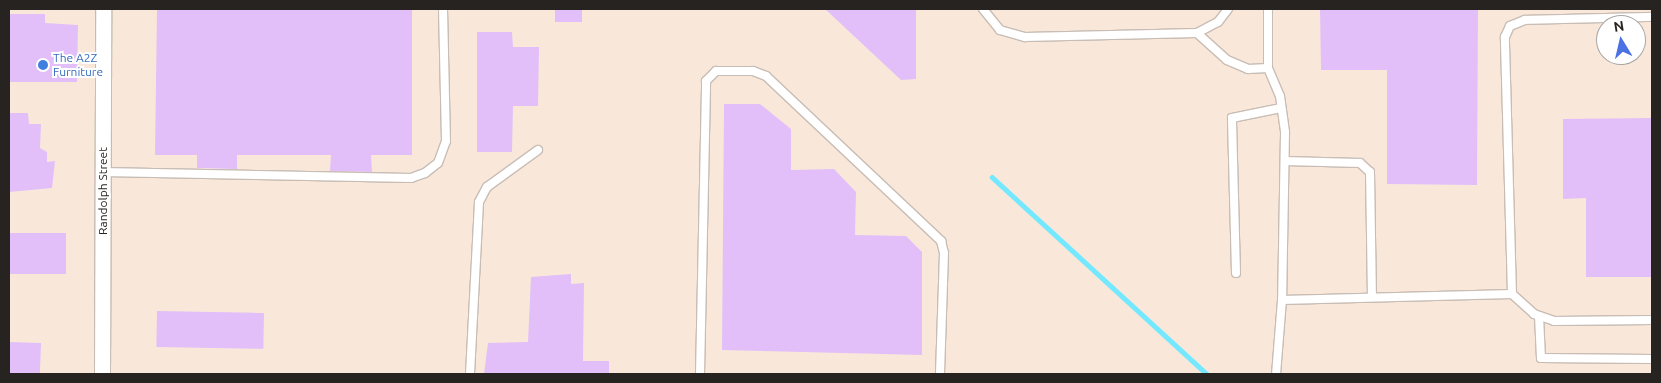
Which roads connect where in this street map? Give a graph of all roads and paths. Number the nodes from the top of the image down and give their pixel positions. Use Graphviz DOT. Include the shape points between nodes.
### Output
graph roads {
  1 [pos="103,9"];
  2 [pos="443,9"];
  3 [pos="983,9"];
  4 [pos="1228,9"];
  5 [pos="1268,9"];
  6 [pos="1652,17"];
  7 [pos="1197,33"];
  8 [pos="1268,68"];
  9 [pos="1281,108"];
  10 [pos="538,150"];
  11 [pos="1285,161"];
  12 [pos="103,172"];
  13 [pos="1236,273"];
  14 [pos="1512,294"];
  15 [pos="1372,297"];
  16 [pos="1282,300"];
  17 [pos="1538,316"];
  18 [pos="1652,320"];
  19 [pos="1652,360"];
  20 [pos="102,374"];
  21 [pos="470,374"];
  22 [pos="700,374"];
  23 [pos="940,374"];
  24 [pos="1276,374"];
  1 -- 12 [label="street, Randolph Street"];
  2 -- 12 [label="lane" via="446,141 438,163 425,173 411,178"];
  3 -- 7 [label="lane" via="1000,30 1025,37"];
  4 -- 7 [label="lane" via="1218,22"];
  5 -- 8 [label="lane"];
  6 -- 14 [label="lane" via="1525,20 1510,26 1505,37"];
  7 -- 8 [label="lane" via="1227,60 1248,69"];
  8 -- 9 [label="lane"];
  9 -- 11 [label="lane"];
  9 -- 13 [label="lane" via="1232,118"];
  10 -- 21 [label="lane" via="487,187 479,202"];
  11 -- 15 [label="lane" via="1360,163 1370,172"];
  11 -- 16 [label="lane"];
  12 -- 20 [label="street, Randolph Street"];
  14 -- 15 [label="lane"];
  14 -- 17 [label="lane"];
  15 -- 16 [label="lane"];
  16 -- 24 [label="lane"];
  17 -- 18 [label="lane" via="1554,321"];
  17 -- 19 [label="lane" via="1541,358"];
  22 -- 23 [label="lane" via="706,82 716,71 754,71 766,76 941,241 944,253"];
}
